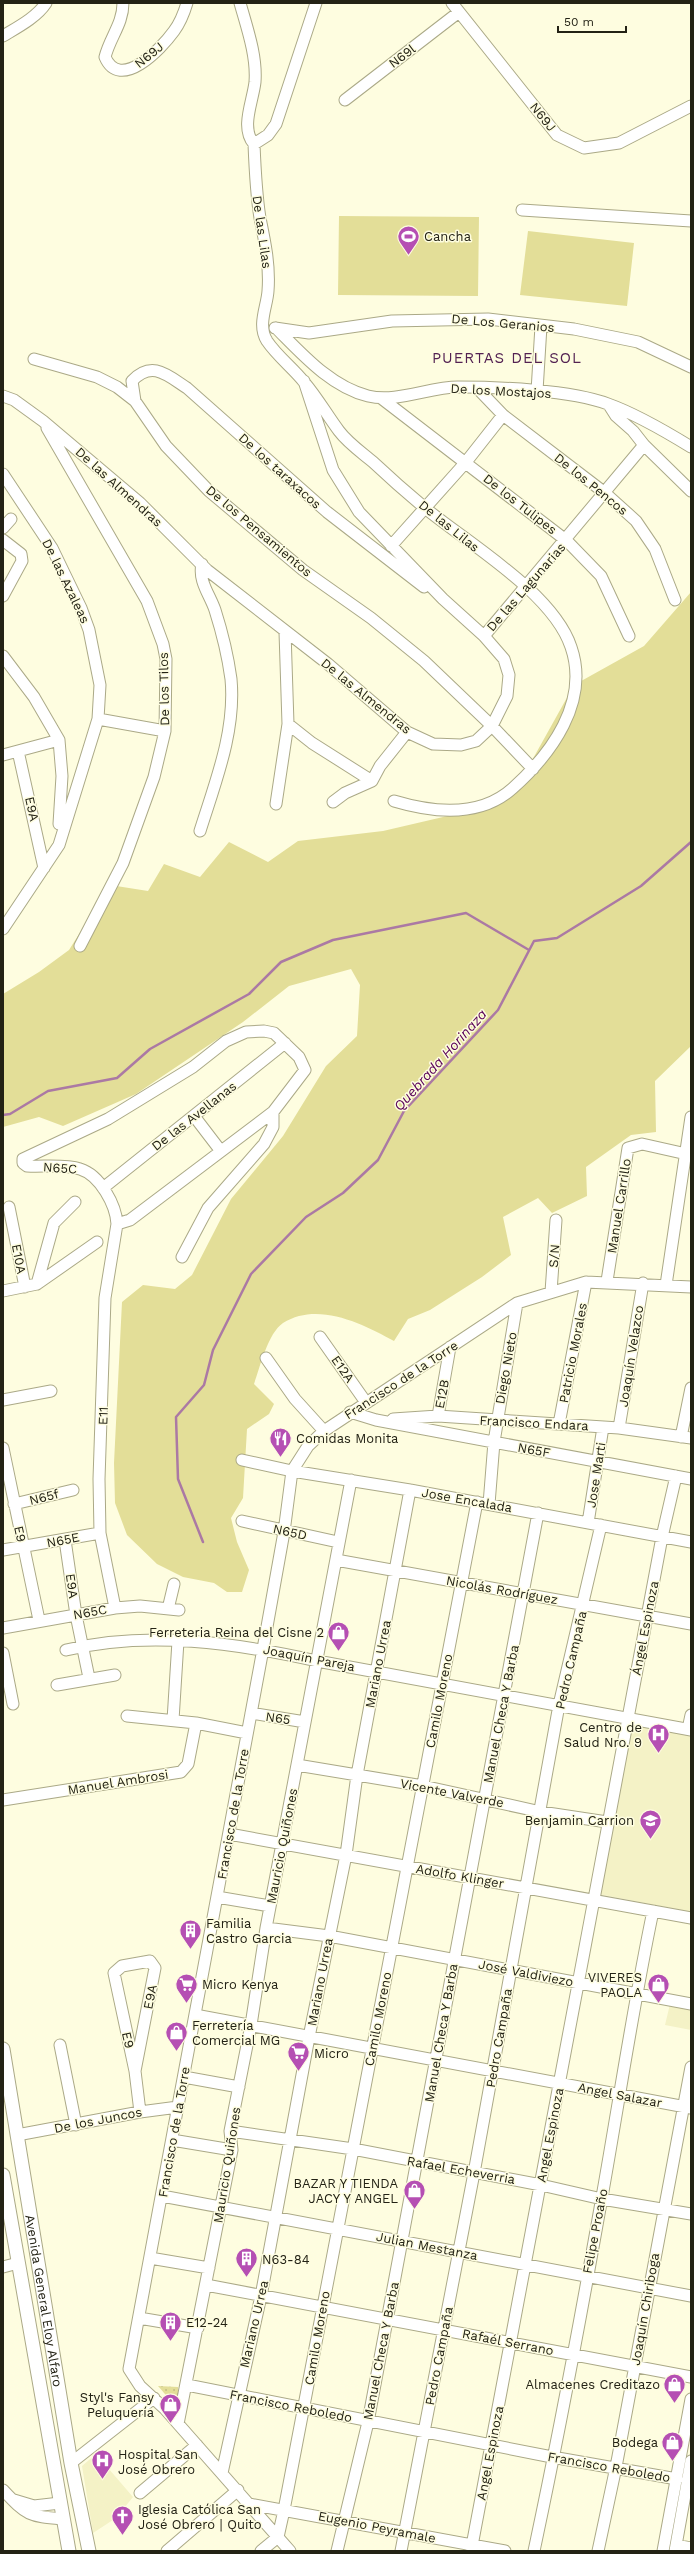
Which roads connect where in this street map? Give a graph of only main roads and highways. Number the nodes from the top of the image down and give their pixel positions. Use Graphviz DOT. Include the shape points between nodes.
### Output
graph roads {
  1 [pos="3,2049"];
  2 [pos="3,2175"];
  3 [pos="69,2551"];
  4 [pos="89,2551"];
  1 -- 4 [label="main road, Avenida General Eloy Alfaro" via="72,2464"];
  2 -- 3 [label="main road, Avenida General Eloy Alfaro"];
}
